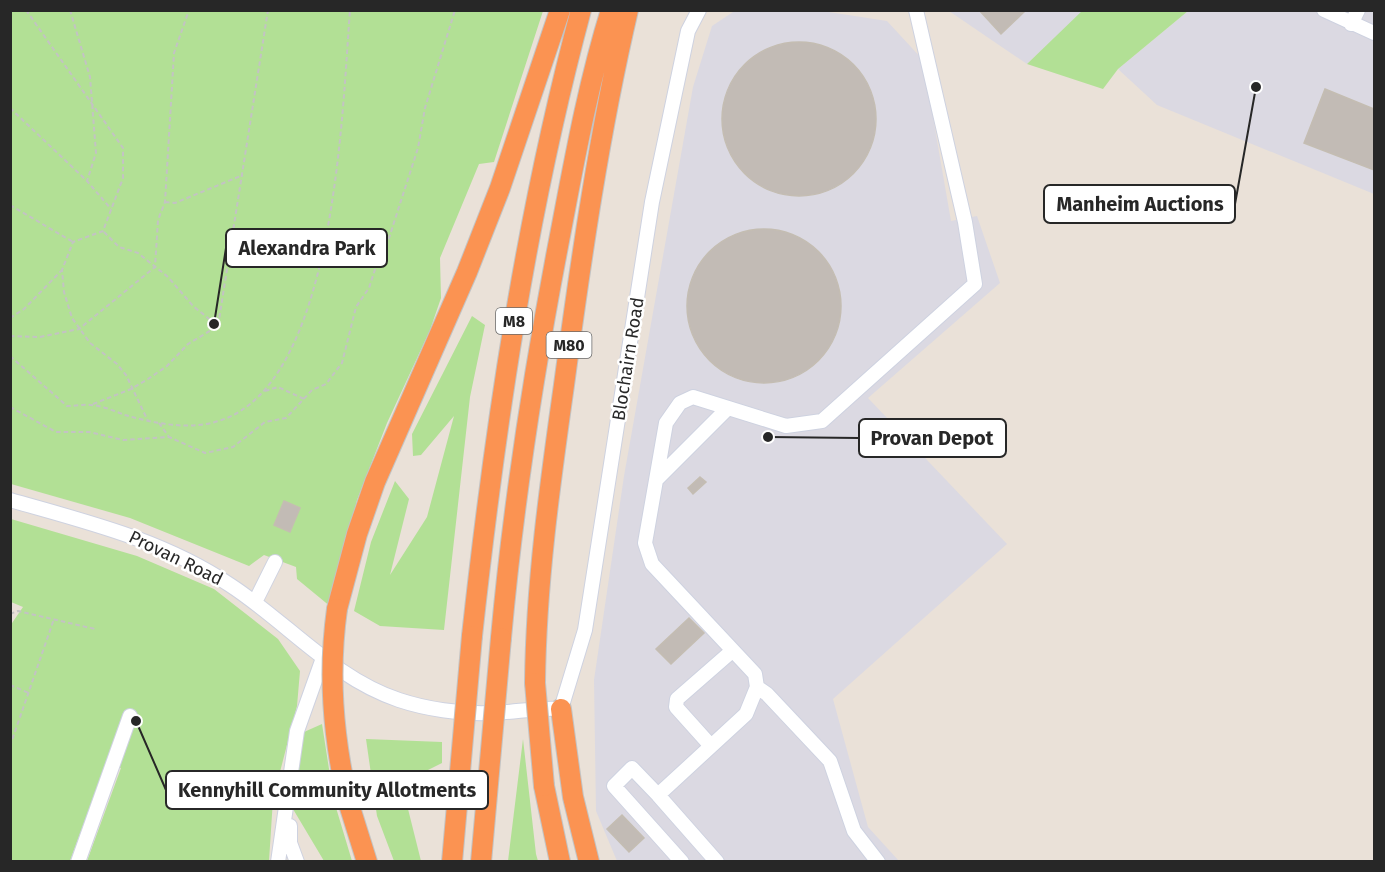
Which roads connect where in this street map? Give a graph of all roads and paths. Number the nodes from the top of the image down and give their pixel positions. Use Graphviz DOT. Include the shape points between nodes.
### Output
graph roads {
  1 [pos="26,10"];
  2 [pos="70,10"];
  3 [pos="189,10"];
  4 [pos="268,10"];
  5 [pos="350,10"];
  6 [pos="455,10"];
  7 [pos="560,10"];
  8 [pos="581,10"];
  9 [pos="611,10"];
  10 [pos="628,10"];
  11 [pos="699,10"];
  12 [pos="916,10"];
  13 [pos="1324,10"];
  14 [pos="1358,10"];
  15 [pos="1351,24"];
  16 [pos="1374,33"];
  17 [pos="93,103"];
  18 [pos="10,108"];
  19 [pos="243,175"];
  20 [pos="87,181"];
  21 [pos="165,202"];
  22 [pos="10,205"];
  23 [pos="111,209"];
  24 [pos="103,231"];
  25 [pos="73,242"];
  26 [pos="155,267"];
  27 [pos="62,270"];
  28 [pos="10,318"];
  29 [pos="218,326"];
  30 [pos="79,329"];
  31 [pos="10,336"];
  32 [pos="10,356"];
  33 [pos="131,389"];
  34 [pos="263,391"];
  35 [pos="304,399"];
  36 [pos="92,405"];
  37 [pos="10,407"];
  38 [pos="728,408"];
  39 [pos="148,421"];
  40 [pos="159,423"];
  41 [pos="169,437"];
  42 [pos="656,480"];
  43 [pos="10,500"];
  44 [pos="275,562"];
  45 [pos="255,602"];
  46 [pos="10,614"];
  47 [pos="54,619"];
  48 [pos="95,629"];
  49 [pos="732,651"];
  50 [pos="323,658"];
  51 [pos="10,685"];
  52 [pos="757,687"];
  53 [pos="29,693"];
  54 [pos="561,709"];
  55 [pos="130,716"];
  56 [pos="10,746"];
  57 [pos="711,746"];
  58 [pos="289,794"];
  59 [pos="658,795"];
  60 [pos="78,861"];
  61 [pos="278,861"];
  62 [pos="297,861"];
  63 [pos="368,861"];
  64 [pos="452,861"];
  65 [pos="481,861"];
  66 [pos="560,861"];
  67 [pos="589,861"];
  68 [pos="682,861"];
  69 [pos="717,861"];
  70 [pos="878,861"];
  1 -- 17 [label="path"];
  2 -- 17 [label="path" via="85,56"];
  3 -- 21 [label="path" via="174,53"];
  4 -- 19 [label="path"];
  5 -- 34 [label="path" via="337,178 320,269 288,356"];
  6 -- 35 [label="path" via="407,183 369,288 352,319 342,363 326,384"];
  7 -- 63 [label="highway, bridge" via="479,240 375,482 338,609 332,653 338,754 347,798"];
  8 -- 64 [label="highway, M8, bridge" via="551,135 514,321 486,503"];
  9 -- 65 [label="highway, M8, bridge" via="576,157 524,438"];
  10 -- 66 [label="highway, M80, bridge" via="593,175 538,592 535,683 544,786"];
  11 -- 54 [label="street, Blochairn Road" via="688,30 652,202 585,630"];
  12 -- 38 [label="street" via="965,222 975,284 822,421 786,426"];
  13 -- 15 [label="street"];
  14 -- 15 [label="street"];
  15 -- 16 [label="street"];
  17 -- 20 [label="path" via="96,153"];
  17 -- 23 [label="path" via="123,148 123,178"];
  18 -- 20 [label="path"];
  19 -- 21 [label="path" via="175,203"];
  19 -- 29 [label="path"];
  20 -- 23 [label="path"];
  21 -- 26 [label="path" via="158,220"];
  22 -- 25 [label="path"];
  23 -- 24 [label="path"];
  24 -- 25 [label="path"];
  24 -- 26 [label="path" via="119,247 138,253"];
  25 -- 27 [label="path"];
  26 -- 29 [label="path"];
  26 -- 30 [label="path"];
  27 -- 28 [label="path"];
  27 -- 30 [label="path" via="64,292"];
  29 -- 33 [label="path" via="188,344 166,366"];
  30 -- 31 [label="path" via="61,335"];
  30 -- 33 [label="path" via="117,364"];
  32 -- 36 [label="path" via="67,406"];
  33 -- 36 [label="path"];
  33 -- 39 [label="path"];
  34 -- 35 [label="path" via="278,387"];
  34 -- 40 [label="path" via="243,410 215,422 196,426"];
  35 -- 41 [label="path" via="286,418 265,422 249,437 225,450 199,452"];
  36 -- 39 [label="path"];
  37 -- 41 [label="path" via="56,432 89,432 123,440"];
  38 -- 42 [label="street"];
  38 -- 42 [label="street" via="693,397 680,403 666,423"];
  39 -- 40 [label="path"];
  40 -- 41 [label="path"];
  42 -- 49 [label="street" via="645,543 652,564"];
  43 -- 45 [label="street, Provan Road" via="124,532 166,549"];
  44 -- 45 [label="street"];
  45 -- 50 [label="street, Provan Road"];
  46 -- 47 [label="path" via="18,611"];
  47 -- 48 [label="path"];
  47 -- 53 [label="path"];
  49 -- 52 [label="street" via="755,674"];
  49 -- 57 [label="street" via="677,699 676,706"];
  50 -- 54 [label="street, Provan Road" via="351,678 400,701 488,713"];
  50 -- 58 [label="street" via="297,732"];
  51 -- 53 [label="path"];
  52 -- 57 [label="street" via="746,714"];
  52 -- 70 [label="street" via="830,761 854,831"];
  53 -- 56 [label="path"];
  54 -- 67 [label="highway" via="573,797"];
  55 -- 60 [label="street"];
  57 -- 59 [label="street"];
  58 -- 61 [label="street"];
  58 -- 62 [label="street" via="290,843"];
  59 -- 68 [label="street" via="632,768 614,786"];
  59 -- 69 [label="street"];
}
